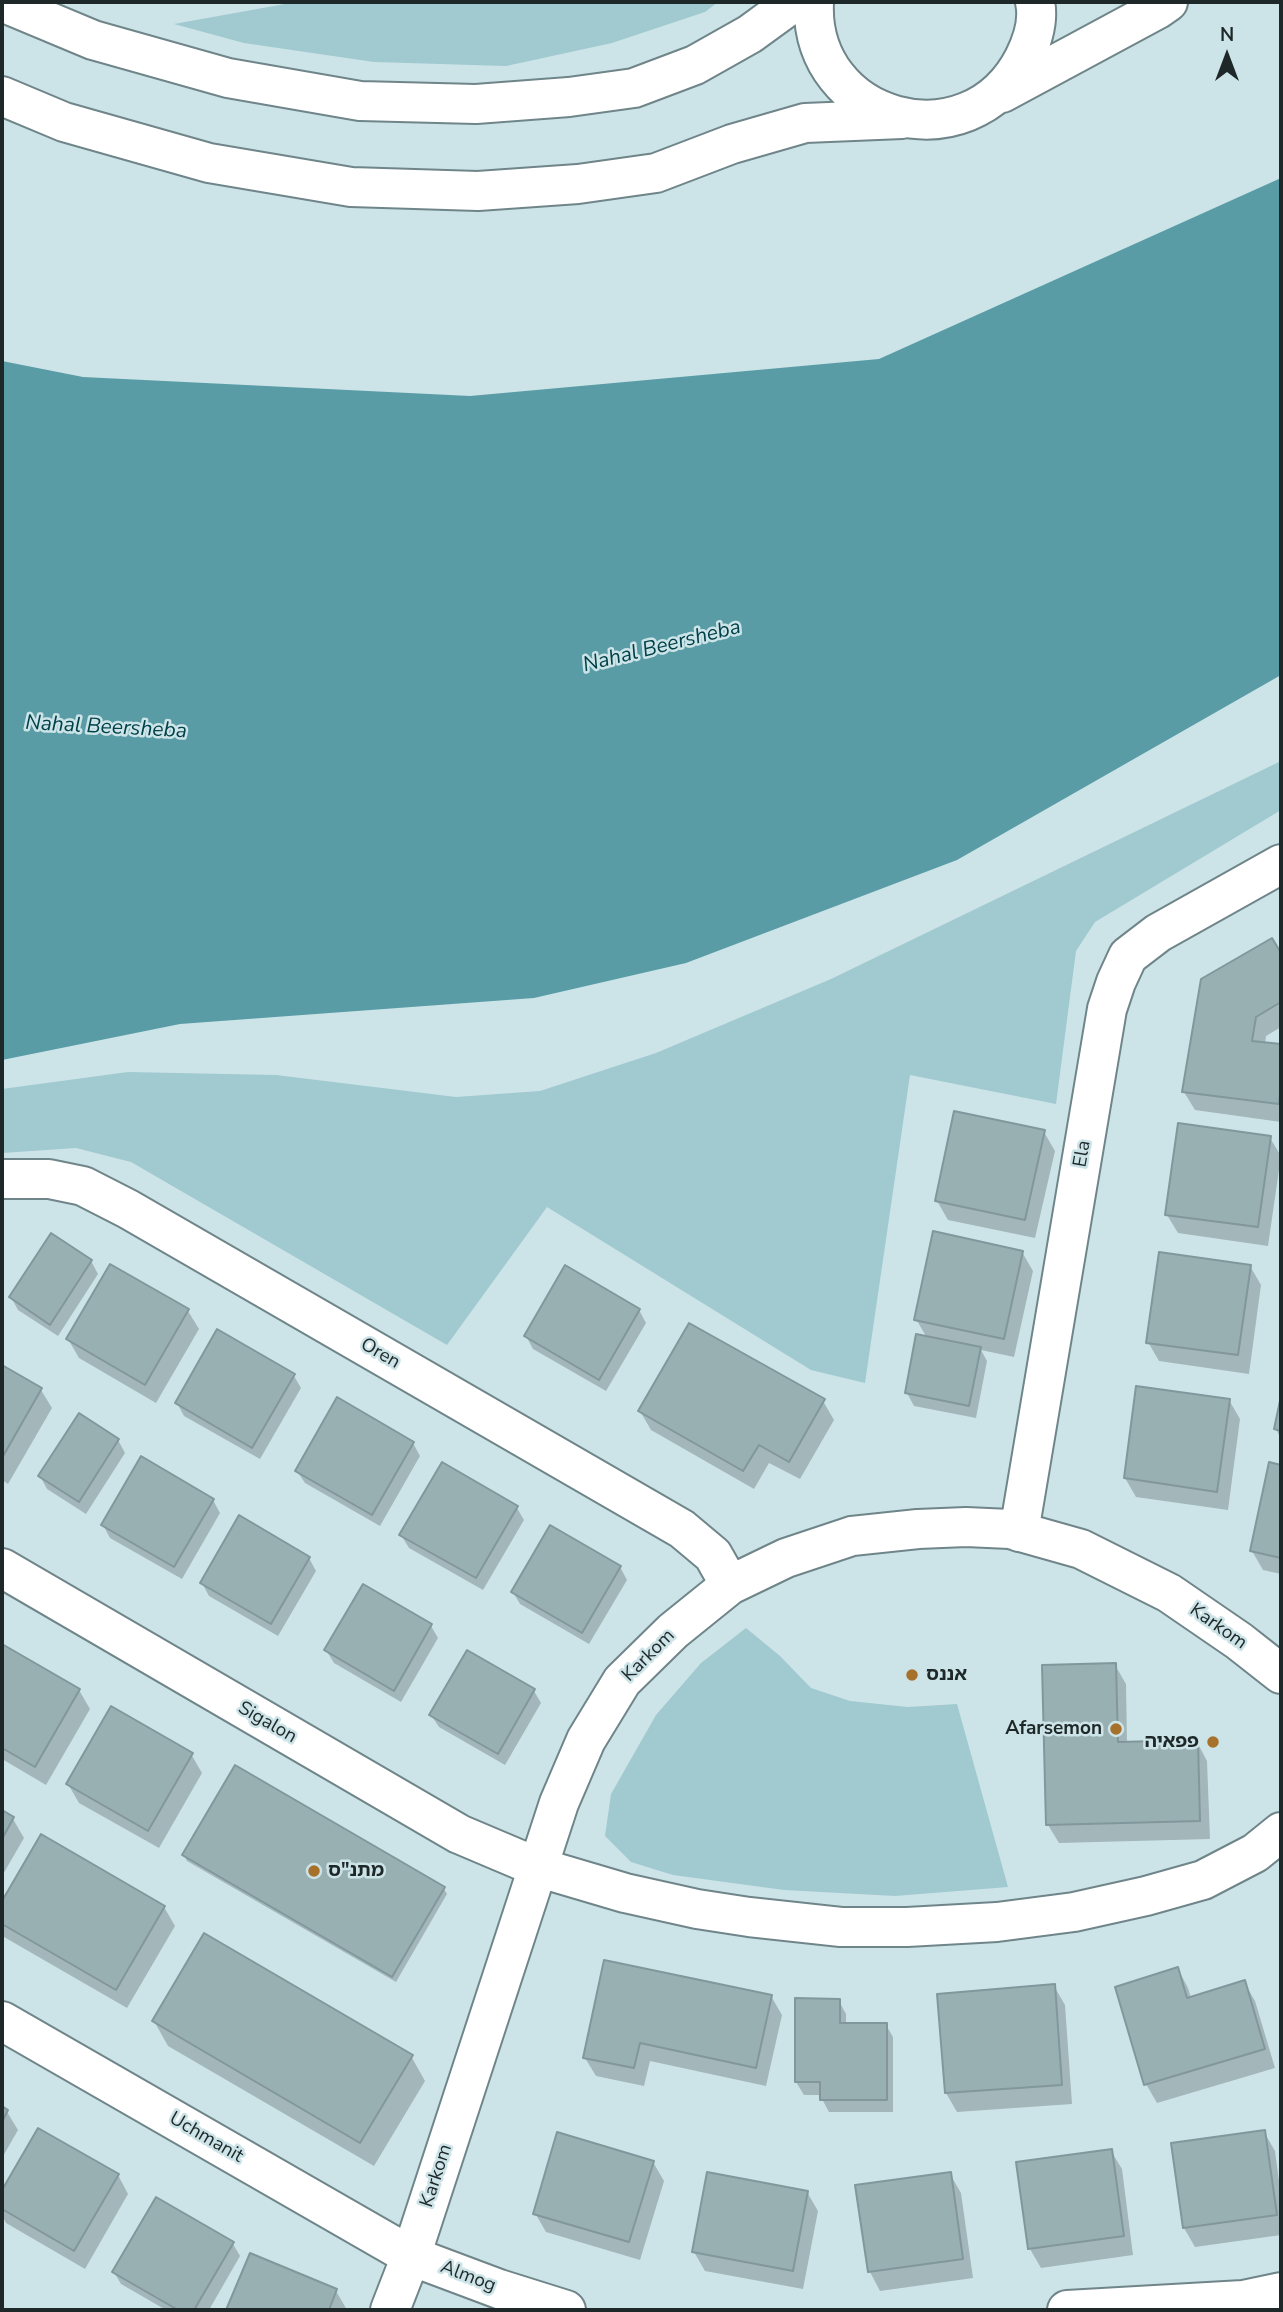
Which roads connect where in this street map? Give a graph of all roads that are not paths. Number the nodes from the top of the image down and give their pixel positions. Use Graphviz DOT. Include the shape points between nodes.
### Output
graph roads {
  1 [pos="2,2"];
  2 [pos="794,2"];
  3 [pos="814,2"];
  4 [pos="1035,2"];
  5 [pos="1168,2"];
  6 [pos="2,96"];
  7 [pos="991,99"];
  8 [pos="902,119"];
  9 [pos="1281,864"];
  10 [pos="2,1179"];
  11 [pos="1018,1531"];
  12 [pos="2,1568"];
  13 [pos="730,1585"];
  14 [pos="1281,1674"];
  15 [pos="1281,1832"];
  16 [pos="537,1867"];
  17 [pos="2,2021"];
  18 [pos="411,2256"];
  19 [pos="1281,2292"];
  20 [pos="390,2310"];
  21 [pos="566,2310"];
  22 [pos="1067,2310"];
  1 -- 2 [label="street" via="93,40 228,78 360,101 476,104 634,88 695,65"];
  3 -- 8 [label="street" via="813,21 822,55 842,85 869,106"];
  4 -- 7 [label="street" via="1031,43 1016,74"];
  5 -- 7 [label="street"];
  6 -- 8 [label="street" via="64,122 209,163 351,187 478,191 656,173 805,123"];
  7 -- 8 [label="street" via="963,114 933,120"];
  9 -- 11 [label="street, Ela" via="1158,933 1128,956 1116,982 1107,1009"];
  10 -- 13 [label="street, Oren" via="49,1178 83,1186 128,1209 682,1529 713,1555"];
  11 -- 13 [label="street, Karkom" via="942,1528 852,1536 786,1558"];
  11 -- 14 [label="street, Karkom" via="1081,1549 1169,1593"];
  12 -- 16 [label="street, Sigalon" via="459,1834"];
  13 -- 16 [label="street, Karkom" via="622,1681 586,1741 558,1803"];
  15 -- 16 [label="street" via="1255,1853 1203,1880 1146,1896 1061,1914 907,1927 841,1927 697,1909"];
  16 -- 18 [label="street, Karkom"];
  17 -- 18 [label="street, Uchmanit"];
  18 -- 20 [label="street, Karkom"];
  18 -- 21 [label="street, Almog"];
  19 -- 22 [label="street" via="1243,2300"];
}
